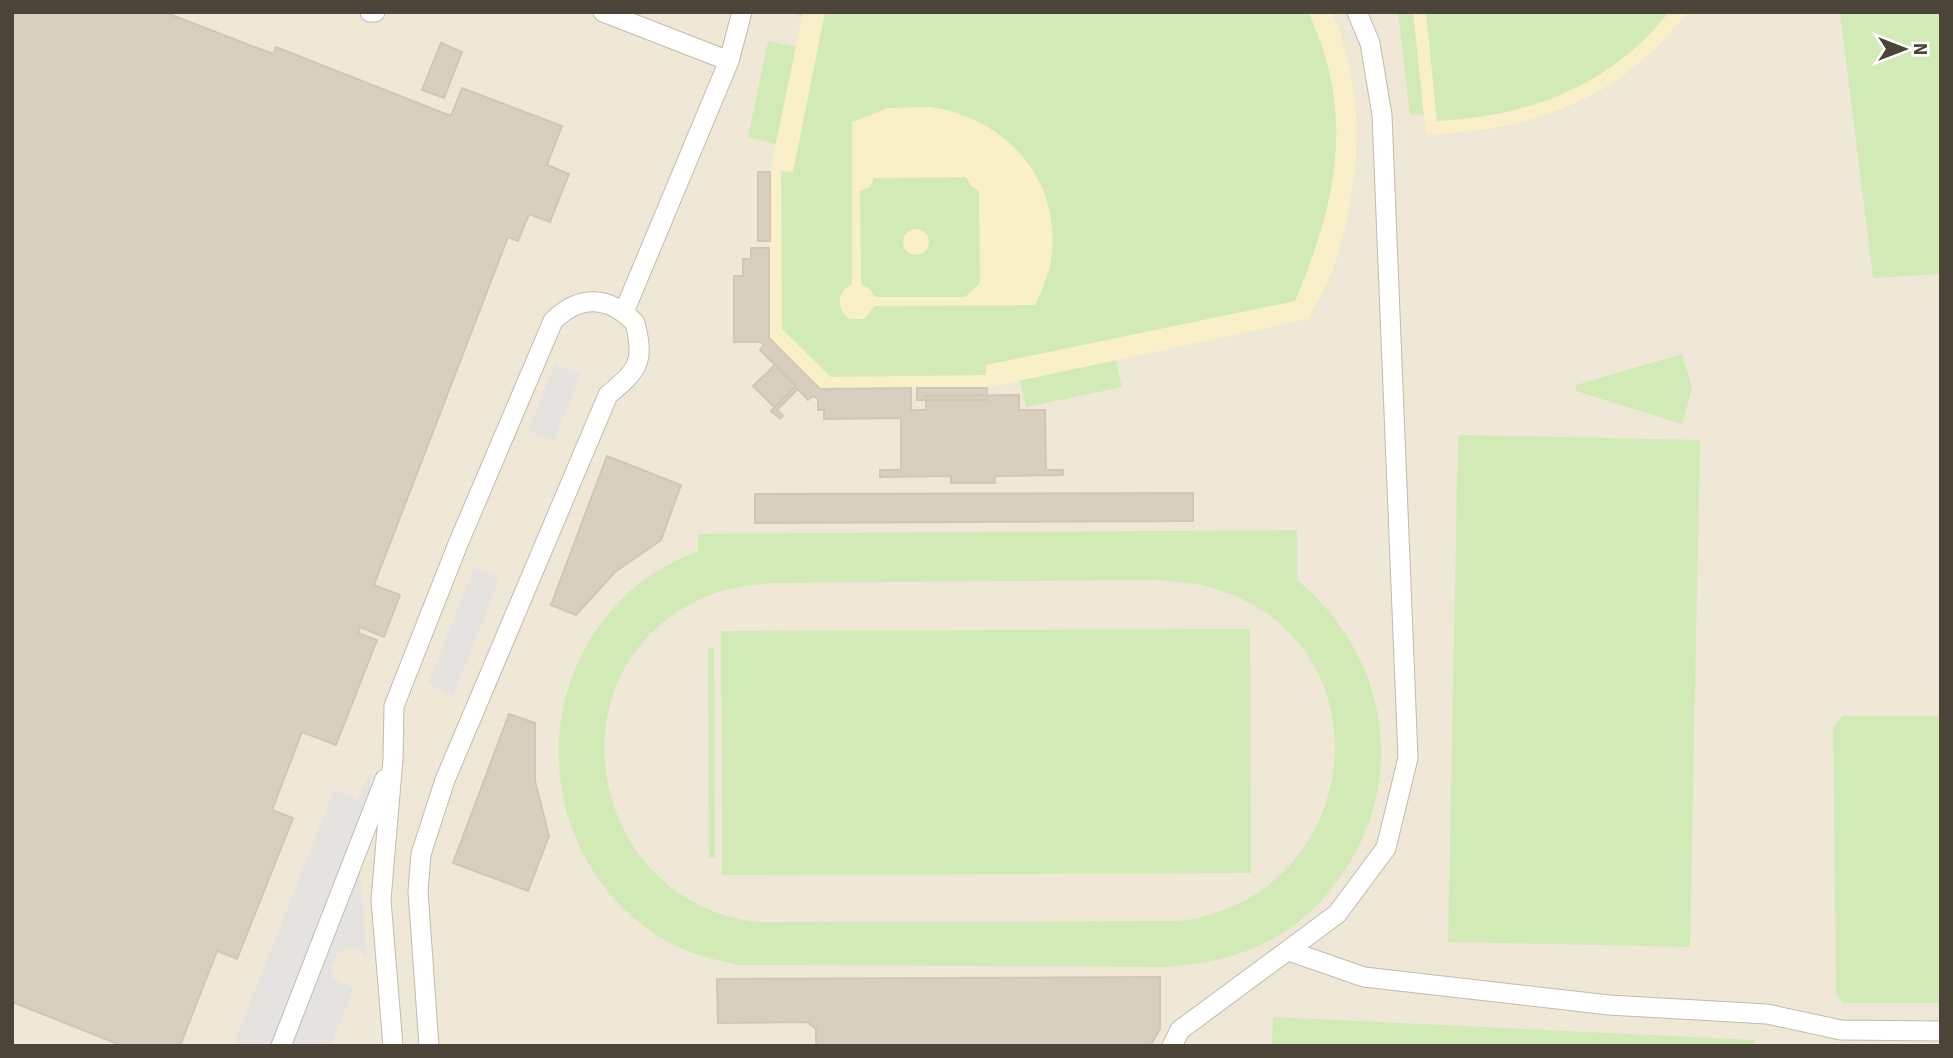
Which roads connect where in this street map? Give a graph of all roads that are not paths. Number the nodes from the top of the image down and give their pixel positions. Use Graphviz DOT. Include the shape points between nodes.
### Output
graph roads {
  1 [pos="603,12"];
  2 [pos="742,12"];
  3 [pos="1357,12"];
  4 [pos="729,61"];
  5 [pos="624,312"];
  6 [pos="393,759"];
  7 [pos="1289,951"];
  8 [pos="1941,1031"];
  9 [pos="281,1046"];
  10 [pos="393,1046"];
  11 [pos="429,1046"];
  12 [pos="1172,1046"];
  1 -- 4 [label="lane"];
  2 -- 4 [label="lane"];
  3 -- 7 [label="lane" via="1370,43 1382,115 1408,758 1387,848 1337,914"];
  4 -- 5 [label="lane"];
  5 -- 6 [label="lane" via="593,300 572,305 553,321 394,706"];
  5 -- 11 [label="lane" via="635,323 641,356 631,376 608,395 445,780 421,853 418,891"];
  6 -- 9 [label="lane"];
  6 -- 10 [label="lane" via="382,900"];
  7 -- 8 [label="lane" via="1364,977 1609,1005 1767,1014 1841,1030"];
  7 -- 12 [label="lane" via="1180,1030"];
}
